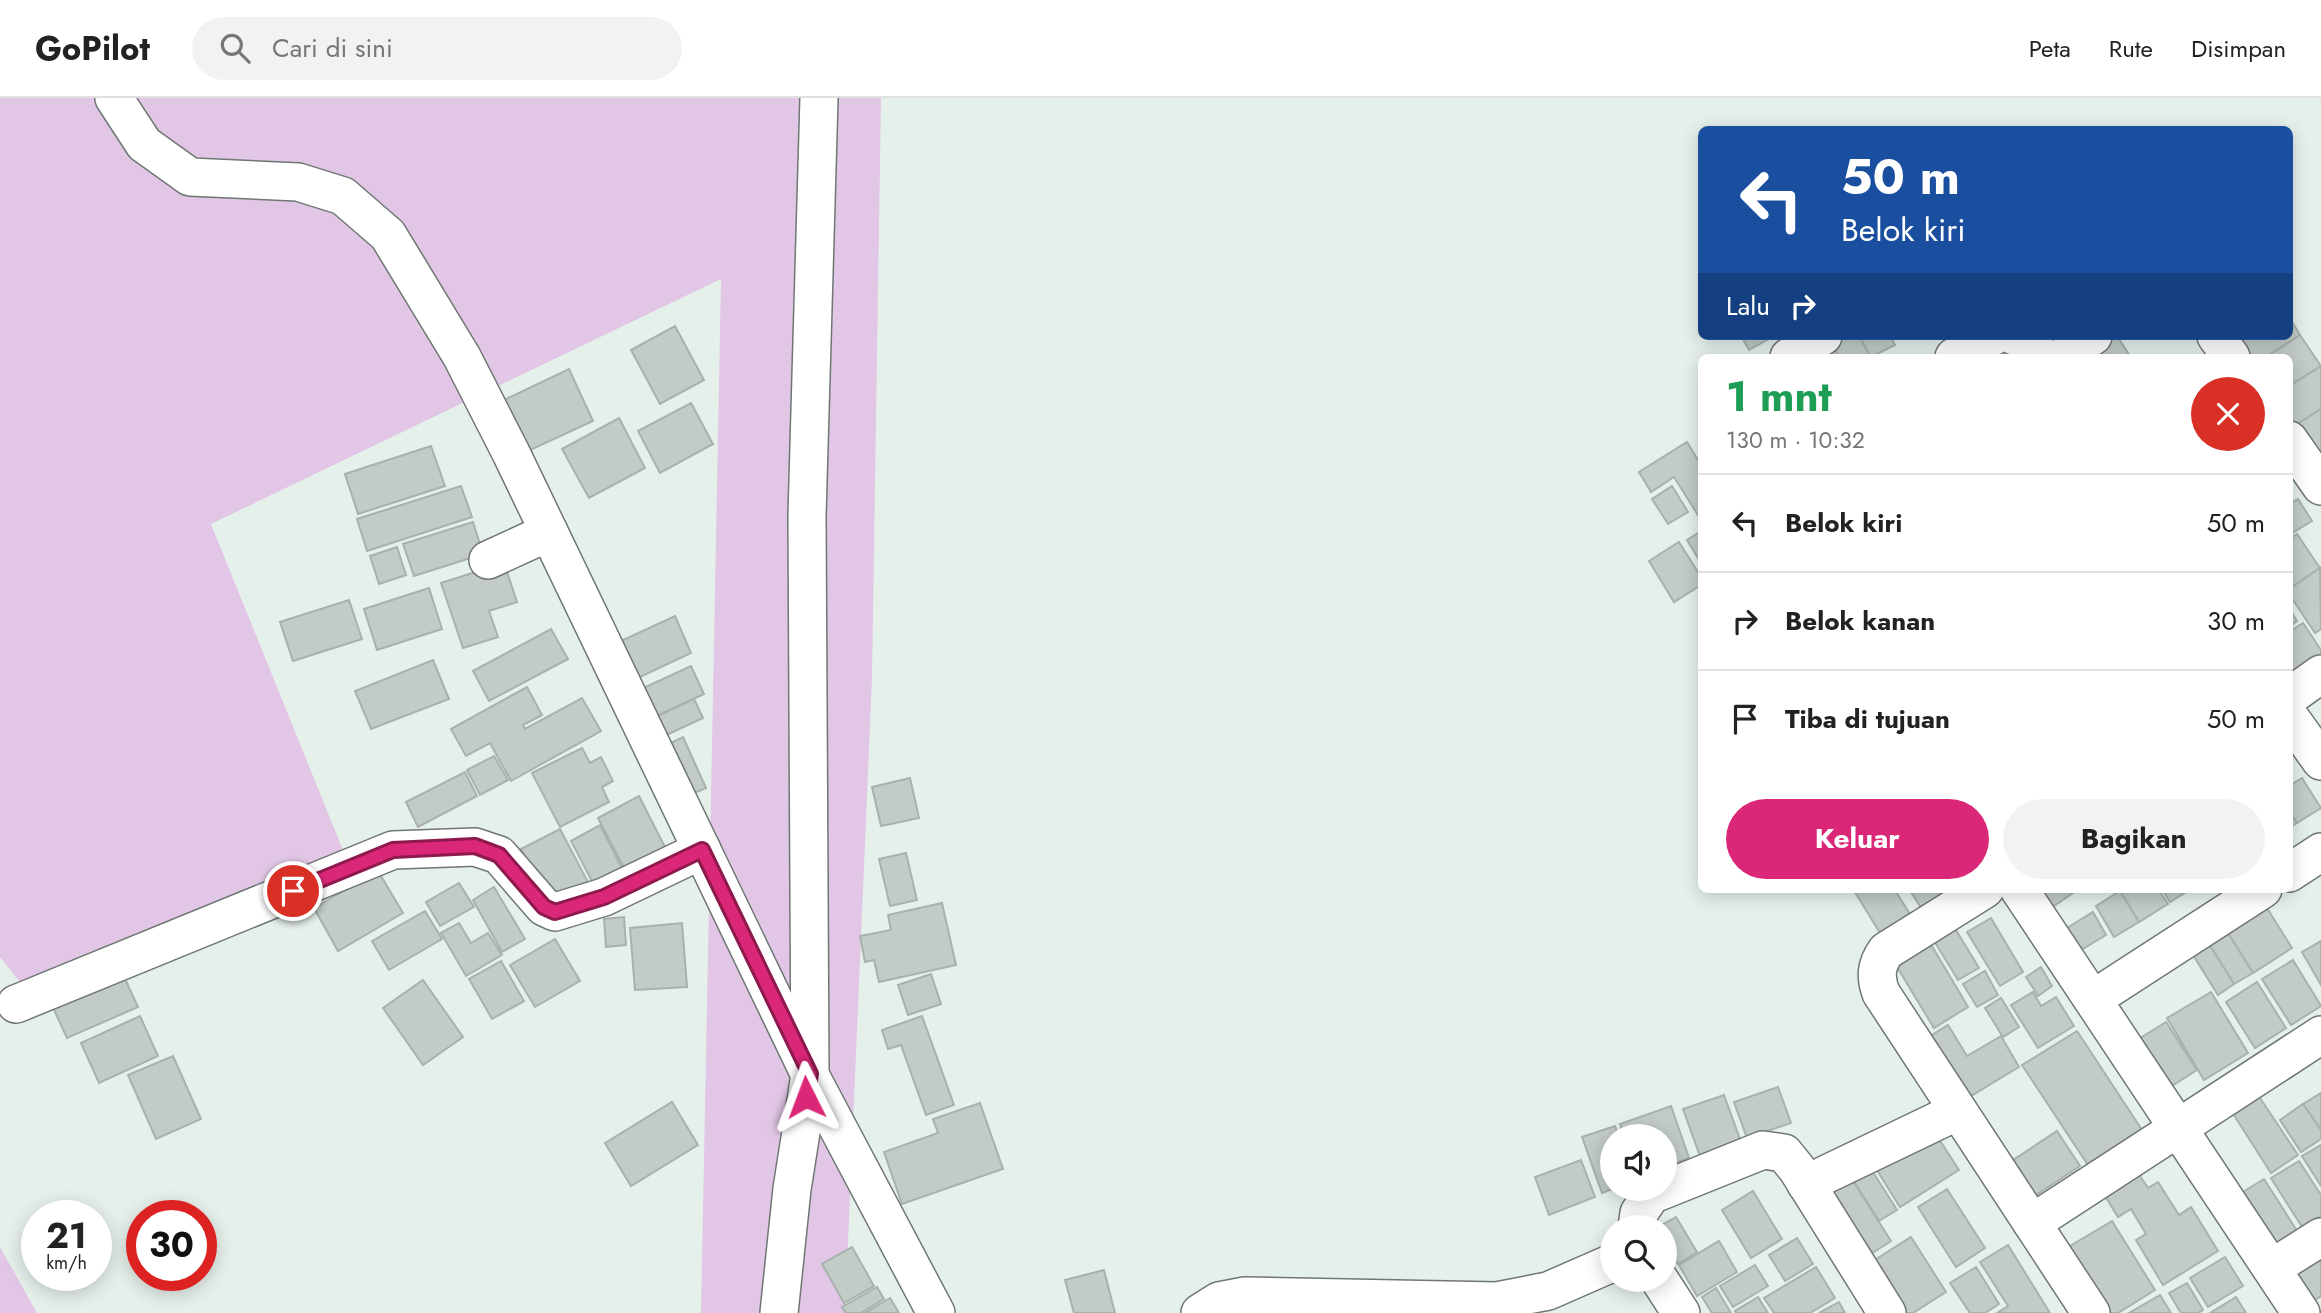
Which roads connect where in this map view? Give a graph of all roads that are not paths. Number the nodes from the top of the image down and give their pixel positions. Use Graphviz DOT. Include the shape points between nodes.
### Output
graph roads {
  1 [pos="114,98"];
  2 [pos="819,98"];
  3 [pos="1817,340"];
  4 [pos="1986,340"];
  5 [pos="2026,340"];
  6 [pos="2087,340"];
  7 [pos="1794,354"];
  8 [pos="1960,354"];
  9 [pos="2040,354"];
  10 [pos="2066,354"];
  11 [pos="2293,446"];
  12 [pos="2321,486"];
  13 [pos="549,532"];
  14 [pos="488,561"];
  15 [pos="2321,674"];
  16 [pos="2293,694"];
  17 [pos="2293,722"];
  18 [pos="2321,761"];
  19 [pos="702,850"];
  20 [pos="2321,852"];
  21 [pos="2293,870"];
  22 [pos="1979,893"];
  23 [pos="2023,893"];
  24 [pos="2257,893"];
  25 [pos="2093,999"];
  26 [pos="16,1004"];
  27 [pos="2321,1035"];
  28 [pos="810,1074"];
  29 [pos="1958,1111"];
  30 [pos="2178,1126"];
  31 [pos="865,1181"];
  32 [pos="1806,1184"];
  33 [pos="792,1189"];
  34 [pos="1639,1215"];
  35 [pos="2032,1223"];
  36 [pos="2321,1237"];
  37 [pos="1600,1268"];
  38 [pos="2272,1268"];
  39 [pos="1667,1292"];
  40 [pos="779,1313"];
  41 [pos="936,1313"];
  42 [pos="1200,1313"];
  43 [pos="1681,1313"];
  44 [pos="1887,1313"];
  45 [pos="2091,1313"];
  46 [pos="2301,1313"];
  1 -- 13 [label="street" via="144,144 190,177 298,182 343,196 388,235 462,357"];
  2 -- 28 [label="street" via="807,516"];
  3 -- 7 [label="street"];
  4 -- 8 [label="street"];
  5 -- 9 [label="street"];
  6 -- 10 [label="street"];
  11 -- 12 [label="street"];
  13 -- 14 [label="street"];
  13 -- 19 [label="street"];
  15 -- 16 [label="street"];
  17 -- 18 [label="street"];
  19 -- 26 [label="street" via="604,897 555,912 544,907 499,855 475,846 393,850"];
  19 -- 28 [label="street"];
  20 -- 21 [label="street"];
  22 -- 29 [label="street" via="1886,951 1878,961 1881,993"];
  23 -- 25 [label="street"];
  24 -- 25 [label="street"];
  25 -- 30 [label="street"];
  27 -- 30 [label="street"];
  28 -- 31 [label="street"];
  28 -- 33 [label="street"];
  29 -- 32 [label="street"];
  29 -- 35 [label="street"];
  30 -- 35 [label="street"];
  30 -- 38 [label="street"];
  31 -- 33 [label="street" via="846,1170 824,1168"];
  31 -- 41 [label="street"];
  32 -- 34 [label="street" via="1784,1153 1763,1150 1651,1195"];
  32 -- 44 [label="street"];
  33 -- 40 [label="street"];
  35 -- 45 [label="street"];
  36 -- 38 [label="street"];
  37 -- 42 [label="street" via="1548,1291 1497,1301 1245,1296 1219,1301"];
  38 -- 46 [label="street"];
  39 -- 43 [label="street"];
}
